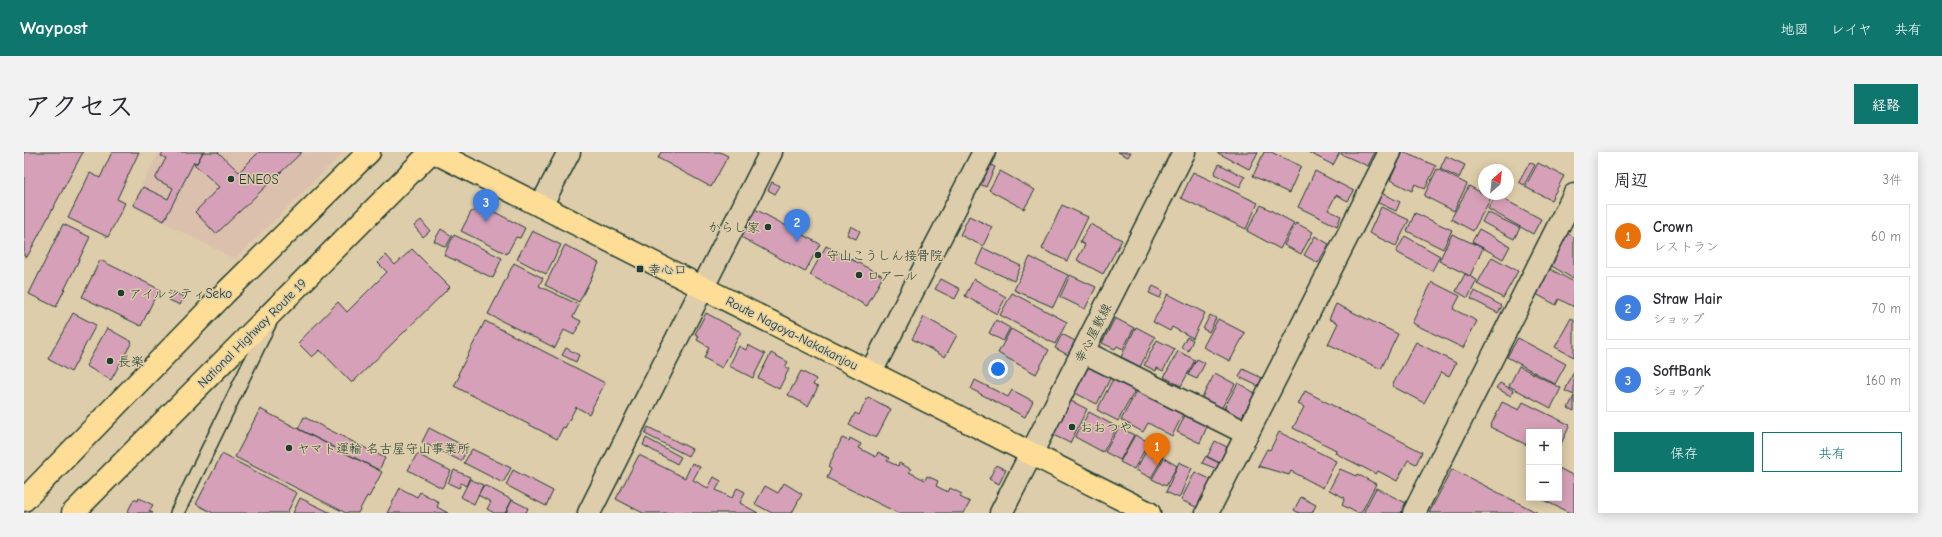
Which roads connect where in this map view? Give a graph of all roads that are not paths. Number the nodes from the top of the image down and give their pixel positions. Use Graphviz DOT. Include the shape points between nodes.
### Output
graph roads {
  1 [pos="369,152"];
  2 [pos="431,152"];
  3 [pos="434,152"];
  4 [pos="569,152"];
  5 [pos="771,152"];
  6 [pos="984,152"];
  7 [pos="1184,152"];
  8 [pos="1390,152"];
  9 [pos="1574,195"];
  10 [pos="541,206"];
  11 [pos="703,288"];
  12 [pos="276,309"];
  13 [pos="1084,352"];
  14 [pos="871,372"];
  15 [pos="1246,433"];
  16 [pos="1032,454"];
  17 [pos="24,500"];
  18 [pos="72,513"];
  19 [pos="177,513"];
  20 [pos="589,513"];
  21 [pos="1001,513"];
  22 [pos="1149,513"];
  23 [pos="1207,513"];
  24 [pos="1414,513"];
  1 -- 17 [label="main road" via="225,293"];
  2 -- 12 [label="main road, National Highway Route 19"];
  3 -- 10 [label="main road, Route Nagoya-Nakakanjou"];
  4 -- 10 [label="street"];
  5 -- 11 [label="street"];
  6 -- 14 [label="street"];
  7 -- 13 [label="street, 幸心屋敷線"];
  8 -- 15 [label="street"];
  9 -- 24 [label="street"];
  10 -- 11 [label="main road, Route Nagoya-Nakakanjou"];
  11 -- 14 [label="main road, Route Nagoya-Nakakanjou"];
  11 -- 20 [label="street"];
  12 -- 18 [label="main road, National Highway Route 19"];
  12 -- 19 [label="lane"];
  13 -- 15 [label="street"];
  13 -- 16 [label="street, 幸心屋敷線"];
  14 -- 16 [label="main road, Route Nagoya-Nakakanjou"];
  15 -- 23 [label="street"];
  16 -- 21 [label="street, 幸心屋敷線"];
  16 -- 22 [label="main road, Route Nagoya-Nakakanjou"];
}
